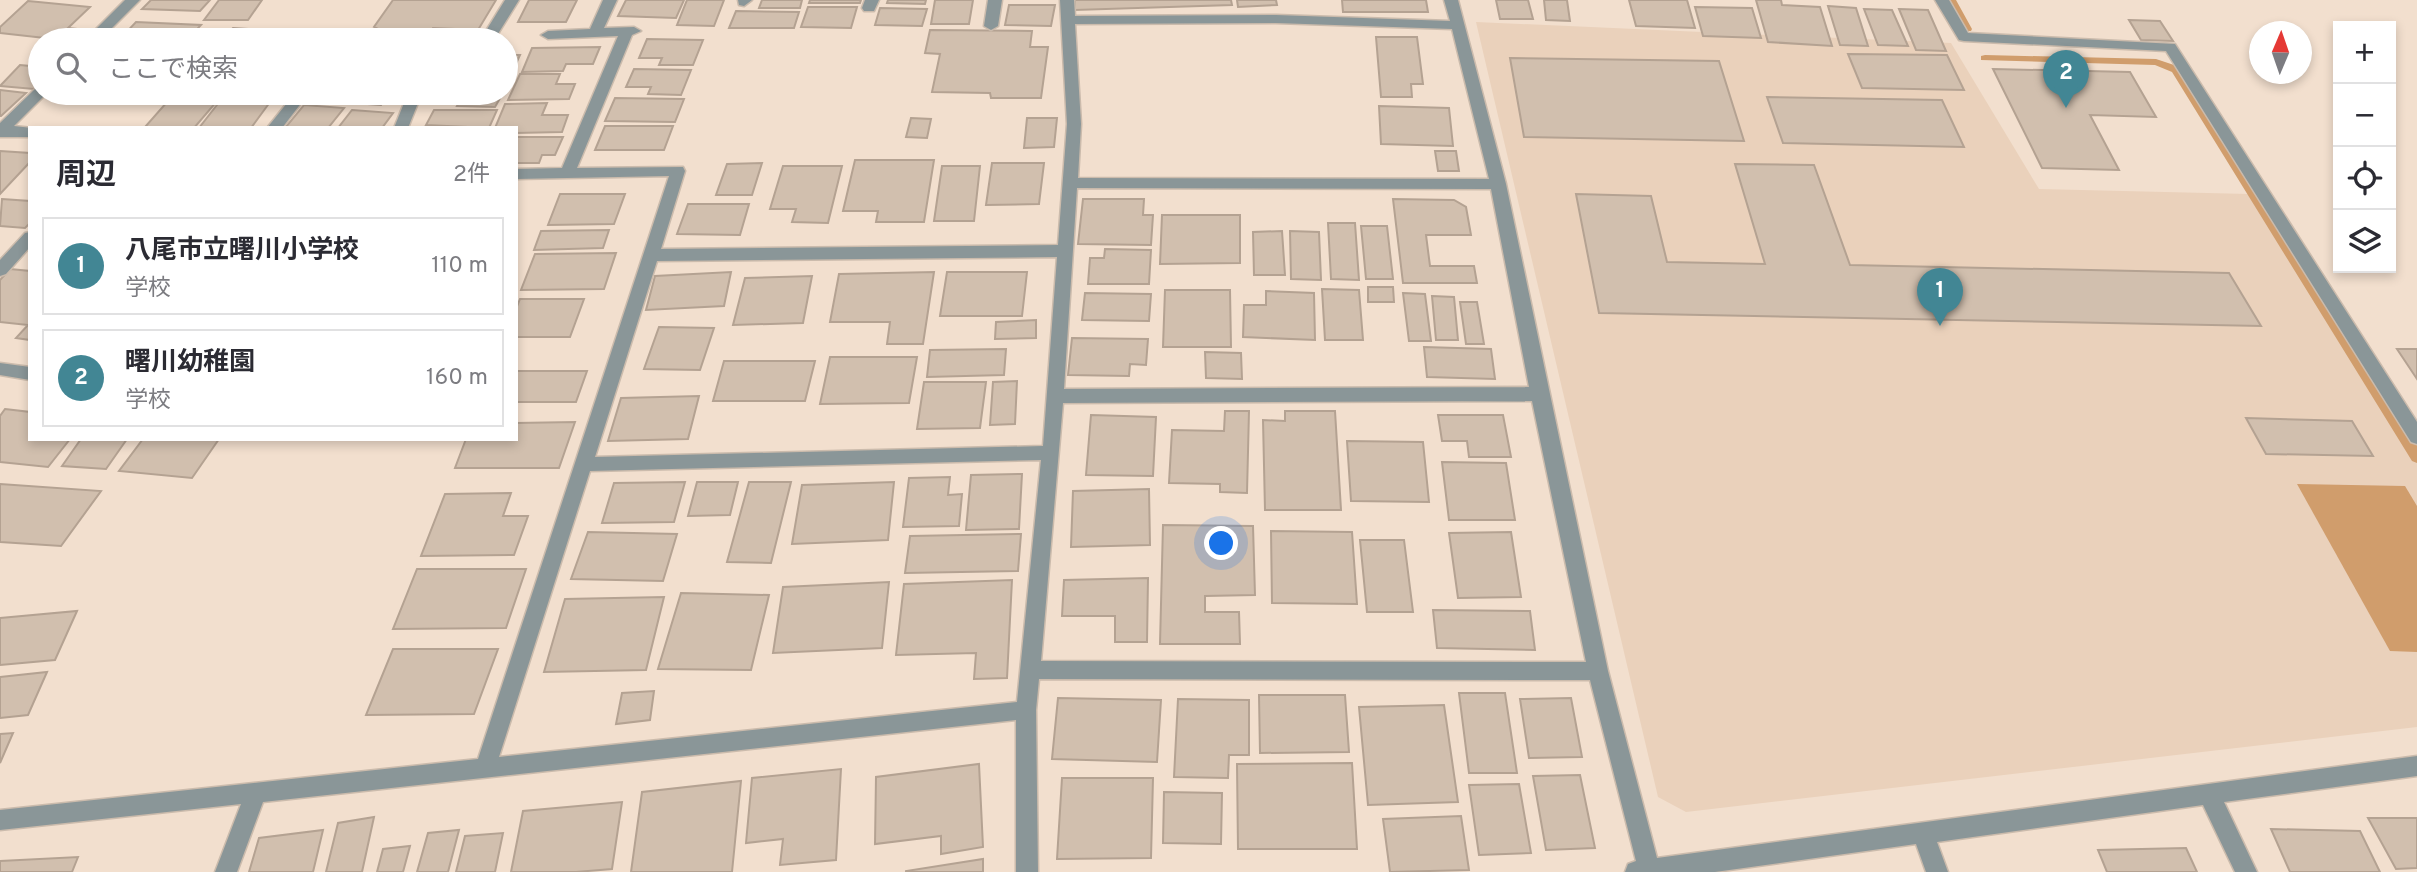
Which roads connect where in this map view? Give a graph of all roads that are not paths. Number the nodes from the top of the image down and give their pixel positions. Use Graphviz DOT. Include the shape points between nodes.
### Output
graph roads {
  1 [pos="133,0"];
  2 [pos="512,0"];
  3 [pos="610,0"];
  4 [pos="995,0"];
  5 [pos="1067,0"];
  6 [pos="1451,0"];
  7 [pos="1942,0"];
  8 [pos="1067,20"];
  9 [pos="1457,25"];
  10 [pos="991,26"];
  11 [pos="104,28"];
  12 [pos="495,28"];
  13 [pos="595,32"];
  14 [pos="548,35"];
  15 [pos="28,104"];
  16 [pos="292,105"];
  17 [pos="410,105"];
  18 [pos="276,126"];
  19 [pos="402,126"];
  20 [pos="1,131"];
  21 [pos="28,132"];
  22 [pos="567,173"];
  23 [pos="518,174"];
  24 [pos="1071,183"];
  25 [pos="1498,184"];
  26 [pos="28,239"];
  27 [pos="1065,251"];
  28 [pos="650,256"];
  29 [pos="0,270"];
  30 [pos="0,369"];
  31 [pos="28,374"];
  32 [pos="1539,394"];
  33 [pos="1055,396"];
  34 [pos="2417,437"];
  35 [pos="1051,453"];
  36 [pos="583,464"];
  37 [pos="1031,670"];
  38 [pos="1598,671"];
  39 [pos="1026,710"];
  40 [pos="2417,766"];
  41 [pos="485,768"];
  42 [pos="256,792"];
  43 [pos="2208,794"];
  44 [pos="0,820"];
  45 [pos="1923,833"];
  46 [pos="1645,871"];
  47 [pos="226,872"];
  48 [pos="1027,872"];
  49 [pos="1937,872"];
  50 [pos="2246,872"];
  1 -- 11 [label="street"];
  2 -- 12 [label="street"];
  3 -- 13 [label="street"];
  4 -- 10 [label="street"];
  5 -- 8 [label="street"];
  6 -- 9 [label="street"];
  7 -- 34 [label="street" via="1964,37 2170,47"];
  8 -- 9 [label="street" via="1276,19"];
  8 -- 24 [label="street" via="1074,124"];
  9 -- 25 [label="street"];
  13 -- 14 [label="street"];
  13 -- 22 [label="street" via="630,31"];
  15 -- 20 [label="street"];
  16 -- 18 [label="street"];
  17 -- 19 [label="street"];
  20 -- 21 [label="street"];
  22 -- 23 [label="street"];
  22 -- 28 [label="street" via="678,172"];
  24 -- 25 [label="street"];
  24 -- 27 [label="street"];
  25 -- 32 [label="street"];
  26 -- 29 [label="street"];
  27 -- 28 [label="street"];
  27 -- 33 [label="street"];
  28 -- 36 [label="street"];
  30 -- 31 [label="street"];
  32 -- 33 [label="street"];
  32 -- 38 [label="street"];
  33 -- 35 [label="street"];
  35 -- 36 [label="street"];
  35 -- 37 [label="street"];
  36 -- 41 [label="street"];
  37 -- 38 [label="street"];
  37 -- 39 [label="street"];
  38 -- 46 [label="street"];
  39 -- 41 [label="street"];
  39 -- 48 [label="street"];
  40 -- 43 [label="street"];
  41 -- 42 [label="street"];
  42 -- 44 [label="street"];
  42 -- 47 [label="street"];
  43 -- 45 [label="street"];
  43 -- 50 [label="street"];
  45 -- 46 [label="street"];
  45 -- 49 [label="street"];
}
